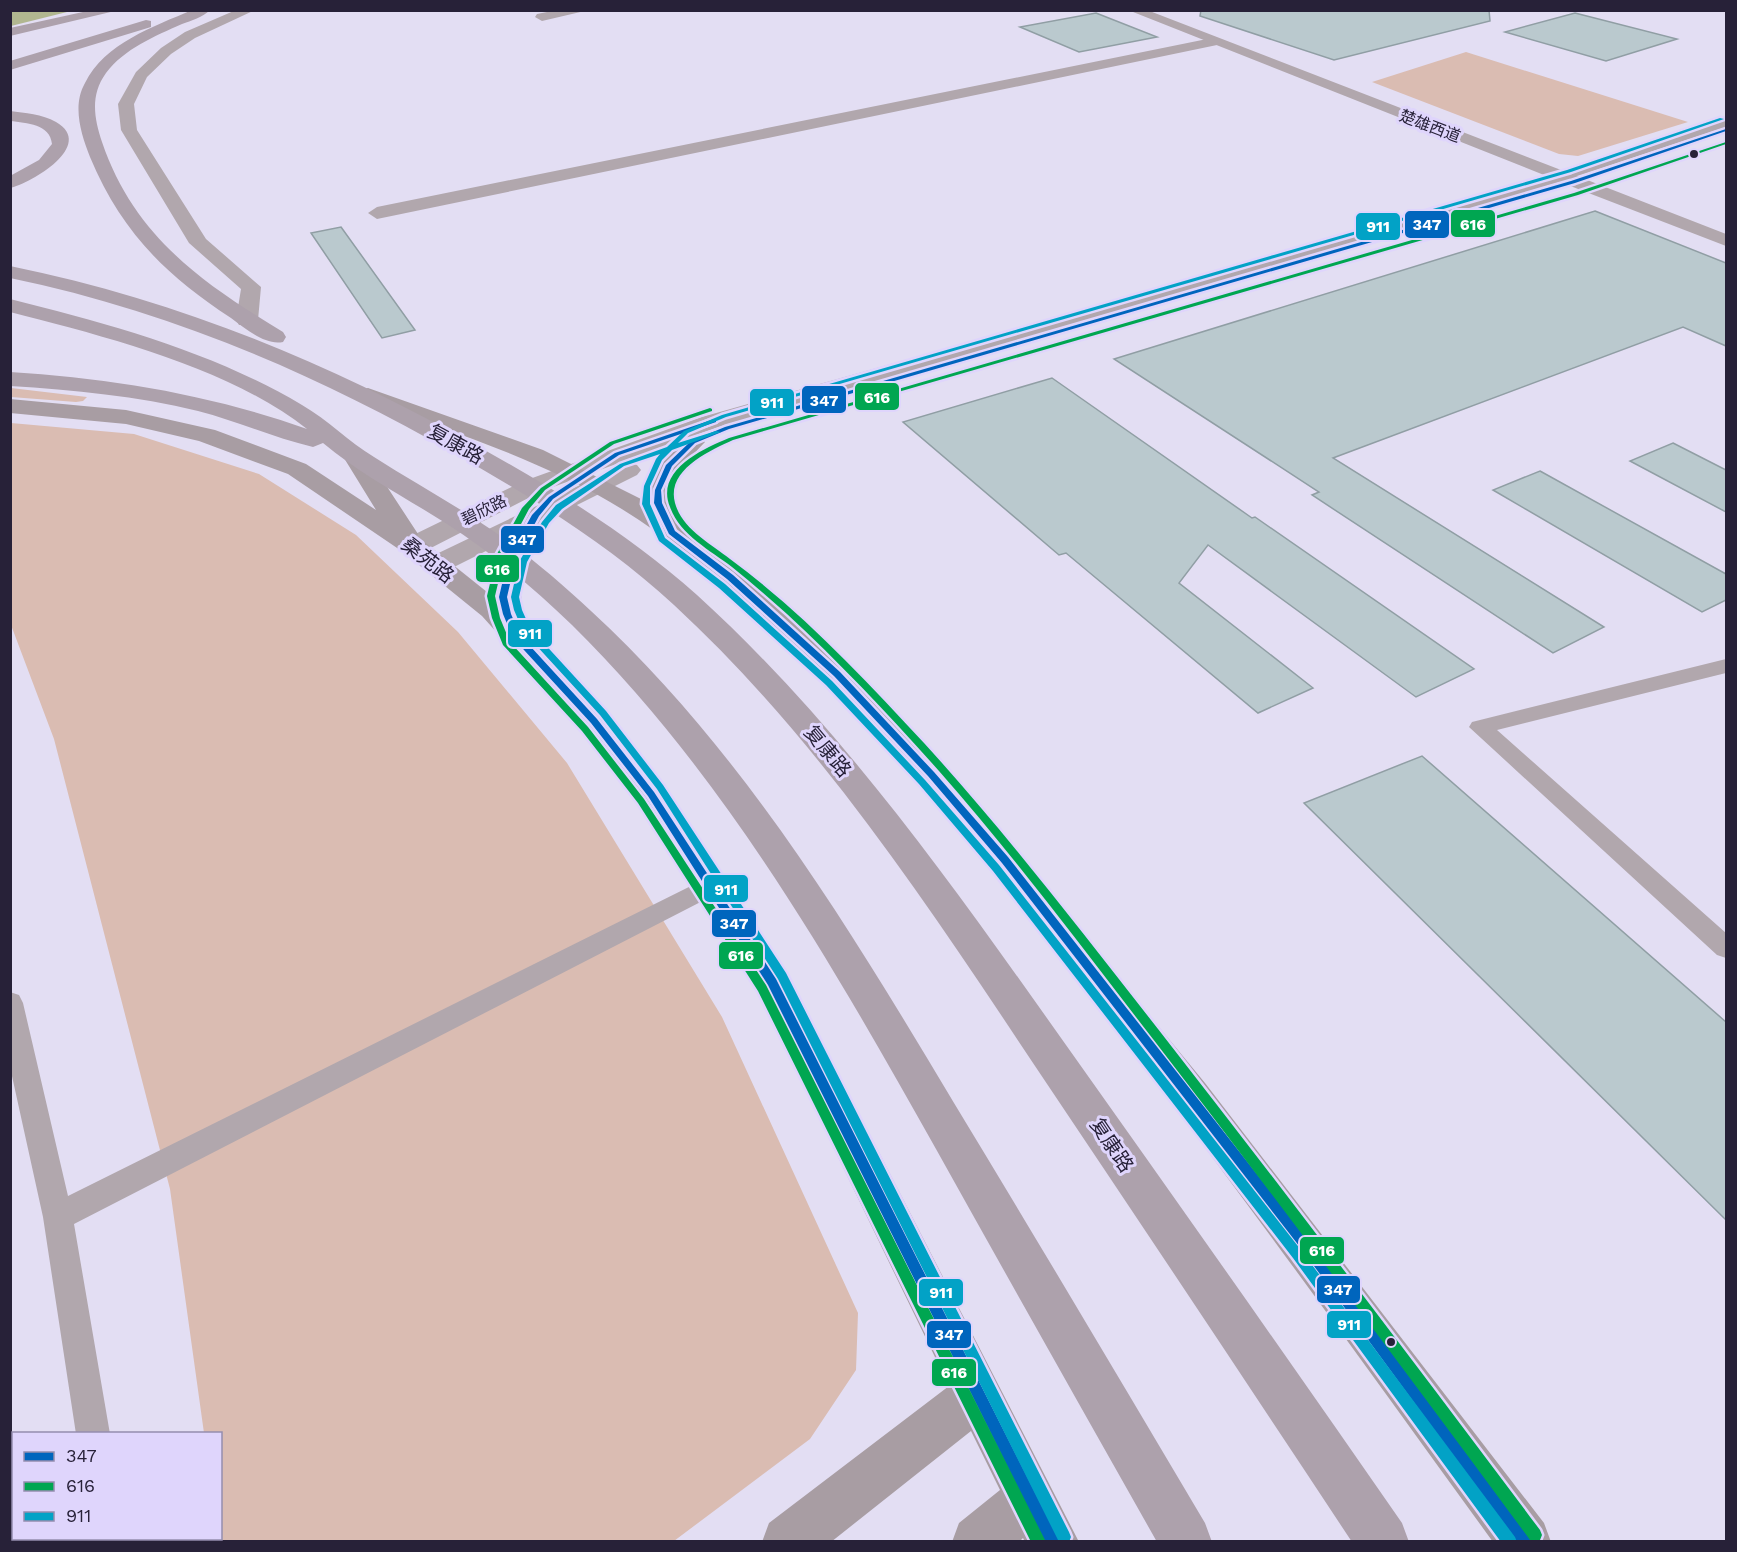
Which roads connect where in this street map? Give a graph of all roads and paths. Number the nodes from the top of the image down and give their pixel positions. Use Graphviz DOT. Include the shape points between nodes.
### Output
graph roads {
  1 [pos="113,10"];
  2 [pos="127,10"];
  3 [pos="188,10"];
  4 [pos="204,10"];
  5 [pos="249,10"];
  6 [pos="583,10"];
  7 [pos="1134,10"];
  8 [pos="542,17"];
  9 [pos="10,32"];
  10 [pos="1212,42"];
  11 [pos="10,46"];
  12 [pos="10,66"];
  13 [pos="10,116"];
  14 [pos="1726,122"];
  15 [pos="1726,130"];
  16 [pos="1567,179"];
  17 [pos="10,183"];
  18 [pos="377,213"];
  19 [pos="1726,240"];
  20 [pos="10,272"];
  21 [pos="10,305"];
  22 [pos="247,320"];
  23 [pos="10,380"];
  24 [pos="368,395"];
  25 [pos="10,406"];
  26 [pos="693,442"];
  27 [pos="356,458"];
  28 [pos="561,491"];
  29 [pos="672,532"];
  30 [pos="486,540"];
  31 [pos="412,546"];
  32 [pos="436,565"];
  33 [pos="516,636"];
  34 [pos="1726,666"];
  35 [pos="711,885"];
  36 [pos="1726,948"];
  37 [pos="10,1004"];
  38 [pos="58,1217"];
  39 [pos="979,1394"];
  40 [pos="93,1432"];
  41 [pos="1030,1498"];
  42 [pos="788,1542"];
  43 [pos="978,1542"];
  44 [pos="1053,1542"];
  45 [pos="1186,1542"];
  46 [pos="1383,1542"];
  47 [pos="1525,1542"];
  1 -- 9 [label="highway"];
  2 -- 11 [label="highway"];
  3 -- 12 [label="highway"];
  4 -- 22 [label="highway" via="143,39 113,59 94,79 85,100 86,112 101,162 130,219 186,279"];
  5 -- 22 [label="street" via="190,35 166,51 141,75 126,104 129,130 199,243 250,287"];
  6 -- 8 [label="street"];
  7 -- 10 [label="street, 楚雄西道"];
  10 -- 16 [label="street, 楚雄西道"];
  10 -- 18 [label="street"];
  13 -- 17 [label="highway" via="53,128 62,142 52,160"];
  14 -- 16 [label="street, 碧欣路"];
  15 -- 16 [label="street, 碧欣路"];
  16 -- 19 [label="street, 楚雄西道"];
  16 -- 26 [label="street, 碧欣路" via="738,425"];
  16 -- 28 [label="street, 碧欣路" via="753,410 617,454"];
  20 -- 24 [label="highway, 复康路" via="90,289 172,313"];
  21 -- 27 [label="highway" via="101,329 202,366 294,409"];
  22 -- 24 [label="highway"];
  23 -- 27 [label="highway" via="107,387 194,401 266,422"];
  24 -- 28 [label="highway, 复康路"];
  25 -- 31 [label="main road, 桑苑路" via="126,417 206,435 297,469"];
  26 -- 28 [label="street, 碧欣路"];
  26 -- 29 [label="main road" via="669,465 658,490 658,503"];
  27 -- 30 [label="highway"];
  27 -- 31 [label="main road"];
  28 -- 29 [label="main road" via="633,505"];
  28 -- 30 [label="street"];
  28 -- 30 [label="street, 碧欣路"];
  28 -- 46 [label="highway, 复康路" via="751,663 888,826 1006,991"];
  29 -- 47 [label="main road" via="730,577 837,674 1005,860 1307,1247"];
  30 -- 31 [label="street, 碧欣路"];
  30 -- 32 [label="street, 碧欣路"];
  30 -- 33 [label="street"];
  30 -- 45 [label="highway" via="609,645 661,700 728,781 796,878 862,982"];
  31 -- 32 [label="main road, 桑苑路"];
  32 -- 33 [label="main road, 桑苑路" via="492,610"];
  33 -- 35 [label="main road, 桑苑路" via="594,721 651,794"];
  34 -- 36 [label="lane" via="1480,728"];
  35 -- 38 [label="lane"];
  35 -- 39 [label="main road, 桑苑路" via="772,982"];
  37 -- 38 [label="lane"];
  38 -- 40 [label="lane"];
  39 -- 41 [label="main road, 桑苑路"];
  39 -- 42 [label="main road"];
  41 -- 43 [label="main road"];
  41 -- 44 [label="main road, 桑苑路"];
}
